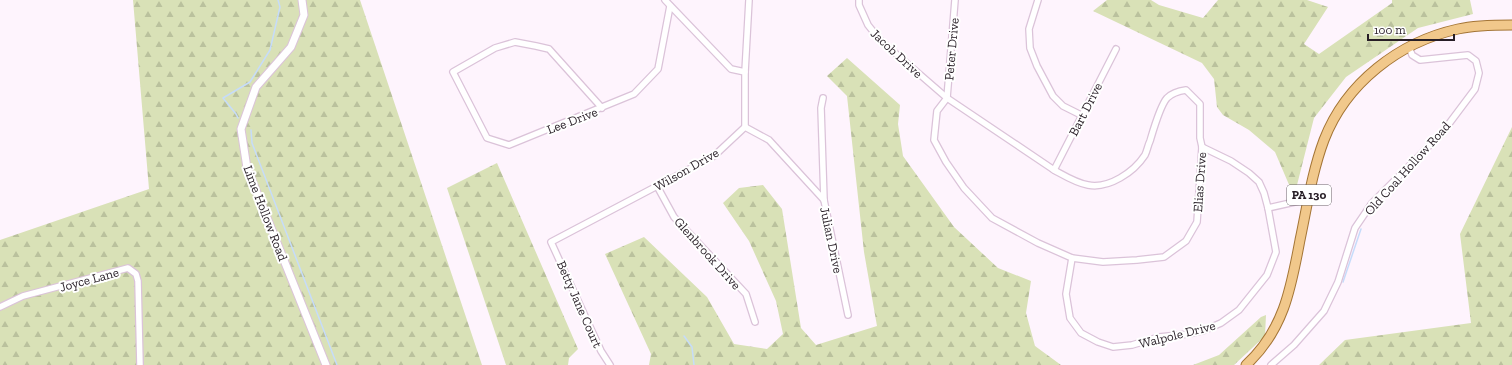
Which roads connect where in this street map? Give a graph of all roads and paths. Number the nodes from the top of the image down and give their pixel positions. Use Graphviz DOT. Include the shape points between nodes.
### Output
graph roads {
  1 [pos="302,0"];
  2 [pos="665,0"];
  3 [pos="749,0"];
  4 [pos="859,0"];
  5 [pos="955,0"];
  6 [pos="1038,0"];
  7 [pos="670,6"];
  8 [pos="1512,24"];
  9 [pos="1409,46"];
  10 [pos="1116,49"];
  11 [pos="745,72"];
  12 [pos="823,98"];
  13 [pos="947,98"];
  14 [pos="602,108"];
  15 [pos="1081,115"];
  16 [pos="745,127"];
  17 [pos="1202,147"];
  18 [pos="1054,170"];
  19 [pos="657,186"];
  20 [pos="1308,199"];
  21 [pos="824,200"];
  22 [pos="1268,208"];
  23 [pos="551,242"];
  24 [pos="1072,258"];
  25 [pos="0,307"];
  26 [pos="848,315"];
  27 [pos="755,322"];
  28 [pos="140,365"];
  29 [pos="326,365"];
  30 [pos="610,365"];
  31 [pos="1246,365"];
  32 [pos="1271,365"];
  1 -- 29 [label="street, Lime Hollow Road" via="304,15 291,47 256,87 241,129 248,168"];
  2 -- 7 [label="street"];
  3 -- 11 [label="street"];
  4 -- 13 [label="street, Jacob Drive" via="868,25 880,40"];
  5 -- 13 [label="street, Peter Drive"];
  6 -- 15 [label="street" via="1029,29 1030,48 1053,96 1064,106"];
  7 -- 11 [label="street" via="731,69"];
  7 -- 14 [label="street, Lee Drive" via="658,69 634,94"];
  8 -- 9 [label="main road, PA 130" via="1458,29"];
  9 -- 20 [label="main road, PA 130" via="1373,72 1338,111 1320,151"];
  9 -- 32 [label="street, Old Coal Hollow Road" via="1412,55 1420,60 1468,55 1476,61 1479,73 1474,88 1442,133 1372,204 1355,228 1338,282 1324,311 1294,345"];
  10 -- 15 [label="street, Bart Drive"];
  11 -- 16 [label="street"];
  12 -- 21 [label="street" via="821,108"];
  13 -- 18 [label="street, Elias Drive"];
  13 -- 24 [label="street, Elias Drive" via="937,111 934,140 964,188 992,218"];
  14 -- 14 [label="street, Lee Drive" via="509,145 487,138 453,72 495,48 514,42 549,49"];
  15 -- 18 [label="street, Bart Drive"];
  16 -- 19 [label="street, Wilson Drive" via="714,156"];
  16 -- 21 [label="street, Julian Drive" via="769,140"];
  17 -- 18 [label="street, Elias Drive" via="1200,104 1186,90 1176,92 1166,99 1145,154 1122,177 1105,184 1089,186"];
  17 -- 22 [label="street, Walpole Drive" via="1231,161 1259,182"];
  17 -- 24 [label="street, Elias Drive" via="1196,222 1186,241 1164,257 1103,262"];
  19 -- 23 [label="street, Wilson Drive"];
  19 -- 27 [label="street, Glenbrook Drive" via="674,217 746,294"];
  20 -- 22 [label="street"];
  20 -- 31 [label="main road, PA 130" via="1284,308 1270,337"];
  21 -- 26 [label="street, Julian Drive"];
  22 -- 24 [label="street, Walpole Drive" via="1276,252 1267,275 1239,310 1221,323 1188,334 1113,347 1081,333 1070,318 1066,294"];
  23 -- 30 [label="street, Betty Jane Court" via="601,351"];
  25 -- 28 [label="street, Joyce Lane" via="23,296 128,268 136,274 138,281"];
}
